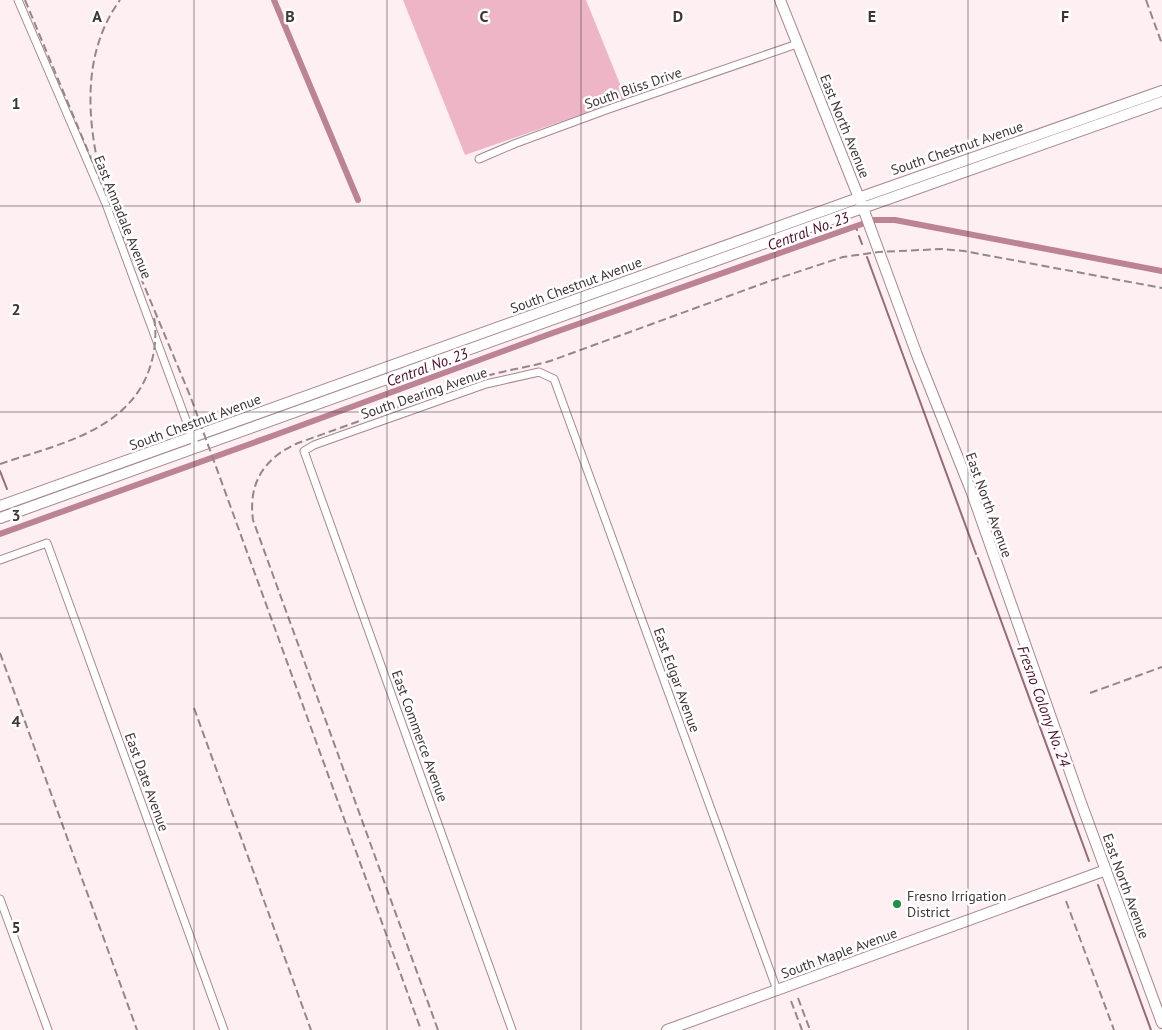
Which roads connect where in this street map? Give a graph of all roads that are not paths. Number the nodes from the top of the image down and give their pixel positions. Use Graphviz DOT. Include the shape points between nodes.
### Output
graph roads {
  1 [pos="18,0"];
  2 [pos="780,0"];
  3 [pos="797,44"];
  4 [pos="1162,91"];
  5 [pos="1162,102"];
  6 [pos="479,159"];
  7 [pos="862,207"];
  8 [pos="533,321"];
  9 [pos="554,379"];
  10 [pos="195,442"];
  11 [pos="304,451"];
  12 [pos="0,506"];
  13 [pos="0,518"];
  14 [pos="0,560"];
  15 [pos="1106,870"];
  16 [pos="0,899"];
  17 [pos="776,990"];
  18 [pos="1162,1023"];
  19 [pos="48,1030"];
  20 [pos="224,1030"];
  21 [pos="512,1030"];
  22 [pos="666,1030"];
  1 -- 10 [label="street, East Annadale Avenue" via="106,204"];
  2 -- 3 [label="main road, East North Avenue"];
  3 -- 6 [label="street, South Bliss Drive" via="606,110"];
  3 -- 7 [label="main road, East North Avenue"];
  4 -- 7 [label="main road, South Chestnut Avenue"];
  5 -- 7 [label="main road, South Chestnut Avenue"];
  7 -- 8 [label="main road, South Chestnut Avenue"];
  7 -- 15 [label="main road, East North Avenue" via="980,516"];
  8 -- 10 [label="main road, South Chestnut Avenue"];
  8 -- 10 [label="main road, South Chestnut Avenue" via="352,391"];
  9 -- 11 [label="street, South Dearing Avenue" via="539,372 486,384"];
  9 -- 17 [label="street, East Edgar Avenue"];
  10 -- 12 [label="main road, South Chestnut Avenue"];
  10 -- 13 [label="main road"];
  11 -- 21 [label="street, East Commerce Avenue"];
  14 -- 20 [label="street, East Date Avenue" via="47,543"];
  15 -- 17 [label="main road, South Maple Avenue"];
  15 -- 18 [label="main road, East North Avenue"];
  16 -- 19 [label="street"];
  17 -- 22 [label="main road, South Maple Avenue"];
}
